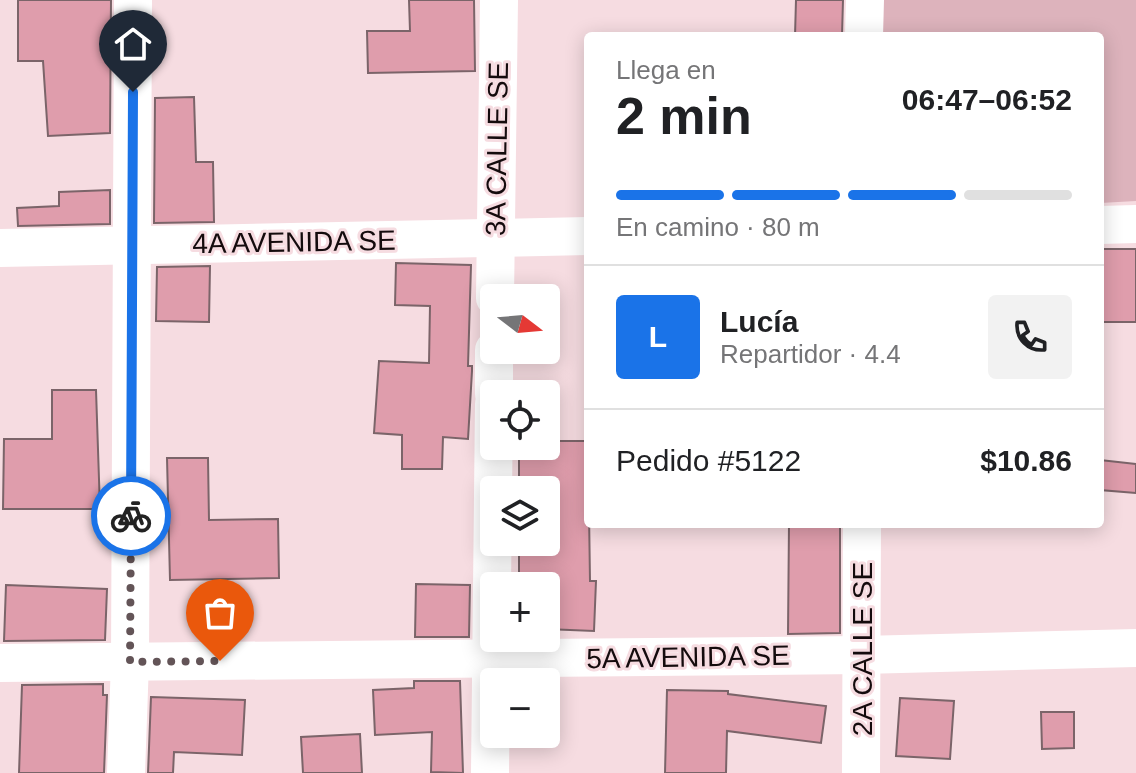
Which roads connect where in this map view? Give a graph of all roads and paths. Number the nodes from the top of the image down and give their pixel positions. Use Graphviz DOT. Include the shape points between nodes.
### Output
graph roads {
  1 [pos="133,0"];
  2 [pos="499,0"];
  3 [pos="865,0"];
  4 [pos="864,32"];
  5 [pos="1136,224"];
  6 [pos="1104,225"];
  7 [pos="584,236"];
  8 [pos="495,238"];
  9 [pos="133,245"];
  10 [pos="0,248"];
  11 [pos="495,284"];
  12 [pos="494,460"];
  13 [pos="862,528"];
  14 [pos="1136,648"];
  15 [pos="862,655"];
  16 [pos="492,658"];
  17 [pos="130,662"];
  18 [pos="0,663"];
  19 [pos="126,773"];
  20 [pos="490,773"];
  21 [pos="861,773"];
  1 -- 9 [label="street"];
  2 -- 8 [label="street, 3A CALLE SE"];
  3 -- 4 [label="street"];
  5 -- 6 [label="street"];
  7 -- 8 [label="street, 4A AVENIDA SE"];
  8 -- 9 [label="street, 4A AVENIDA SE"];
  8 -- 11 [label="street, 3A CALLE SE"];
  9 -- 10 [label="street, 4A AVENIDA SE"];
  9 -- 17 [label="street"];
  12 -- 16 [label="street"];
  13 -- 15 [label="street, 2A CALLE SE"];
  14 -- 15 [label="street, 5A AVENIDA SE"];
  15 -- 16 [label="street, 5A AVENIDA SE"];
  15 -- 21 [label="street, 2A CALLE SE"];
  16 -- 17 [label="street, 5A AVENIDA SE"];
  16 -- 20 [label="street"];
  17 -- 18 [label="street, 5A AVENIDA SE"];
  17 -- 19 [label="street"];
}
